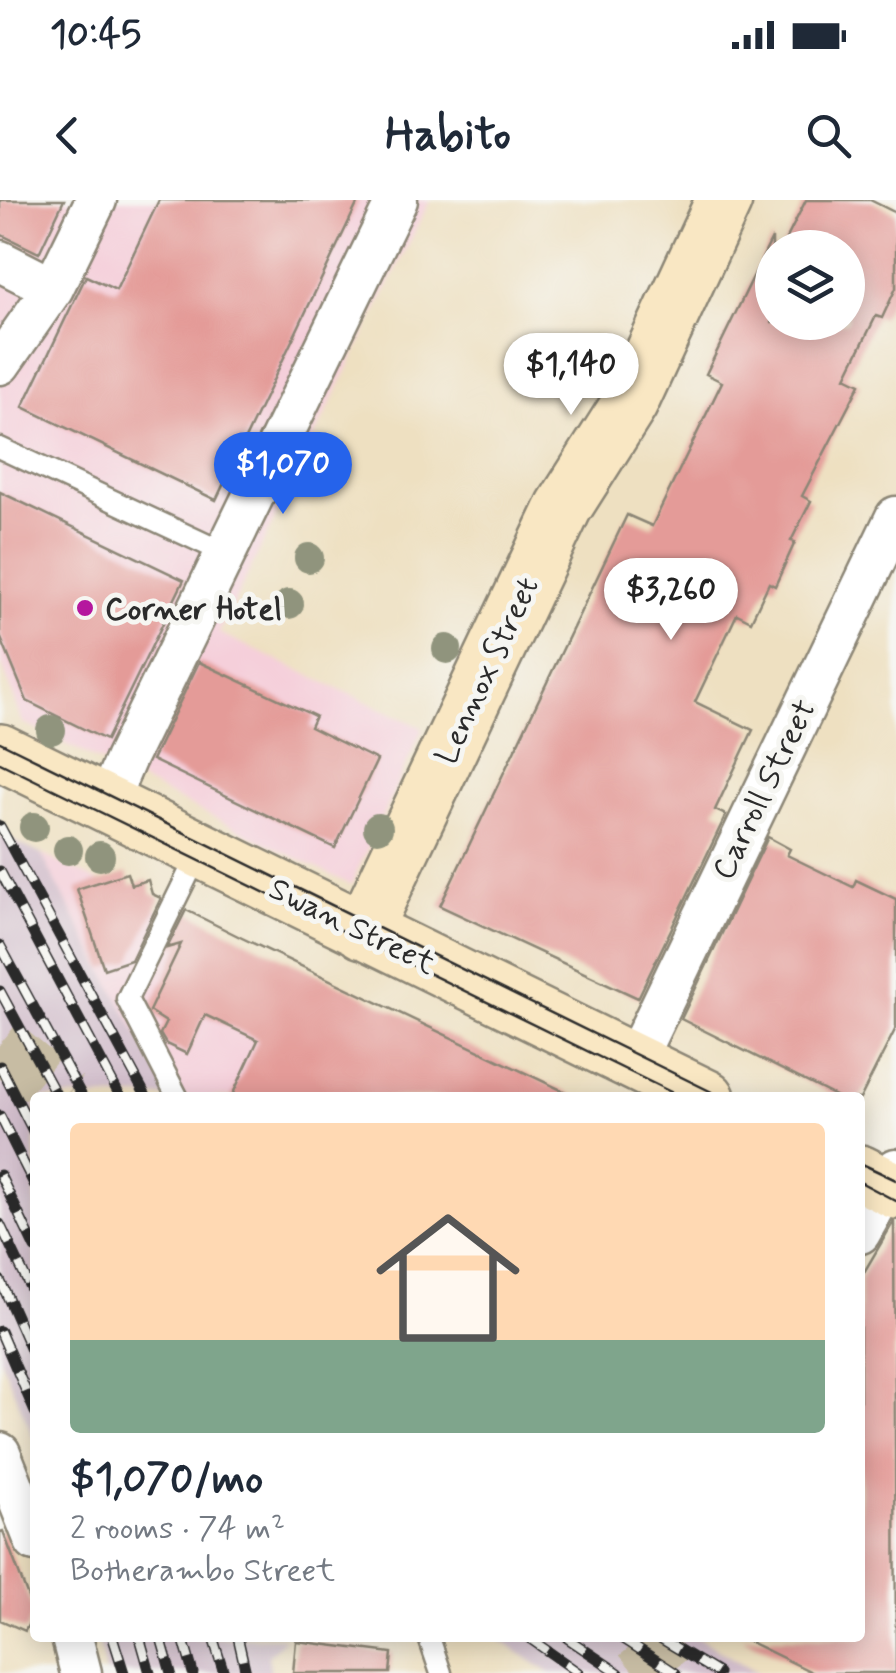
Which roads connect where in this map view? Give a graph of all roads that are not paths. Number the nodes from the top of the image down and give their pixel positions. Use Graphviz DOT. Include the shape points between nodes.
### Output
graph roads {
  1 [pos="96,200"];
  2 [pos="396,200"];
  3 [pos="724,200"];
  4 [pos="0,261"];
  5 [pos="54,288"];
  6 [pos="0,364"];
  7 [pos="0,448"];
  8 [pos="896,517"];
  9 [pos="226,554"];
  10 [pos="0,752"];
  11 [pos="106,805"];
  12 [pos="200,850"];
  13 [pos="363,931"];
  14 [pos="634,1062"];
  15 [pos="175,1092"];
  16 [pos="694,1092"];
  17 [pos="884,1180"];
  18 [pos="865,1222"];
  19 [pos="0,1453"];
  20 [pos="30,1528"];
  21 [pos="73,1642"];
  22 [pos="430,1642"];
  23 [pos="81,1673"];
  24 [pos="442,1673"];
  1 -- 5 [label="street"];
  2 -- 9 [label="street"];
  3 -- 13 [label="street, Lennox Street" via="630,404 564,506"];
  4 -- 5 [label="street"];
  5 -- 6 [label="street"];
  7 -- 9 [label="lane"];
  8 -- 14 [label="street, Carroll Street"];
  9 -- 11 [label="street"];
  10 -- 11 [label="street, Swan Street"];
  11 -- 12 [label="street, Swan Street"];
  12 -- 13 [label="street, Swan Street"];
  12 -- 15 [label="lane" via="127,999"];
  13 -- 14 [label="street, Swan Street"];
  14 -- 16 [label="street, Swan Street"];
  17 -- 18 [label="street"];
  19 -- 20 [label="street"];
  21 -- 23 [label="street"];
  22 -- 24 [label="lane"];
}
